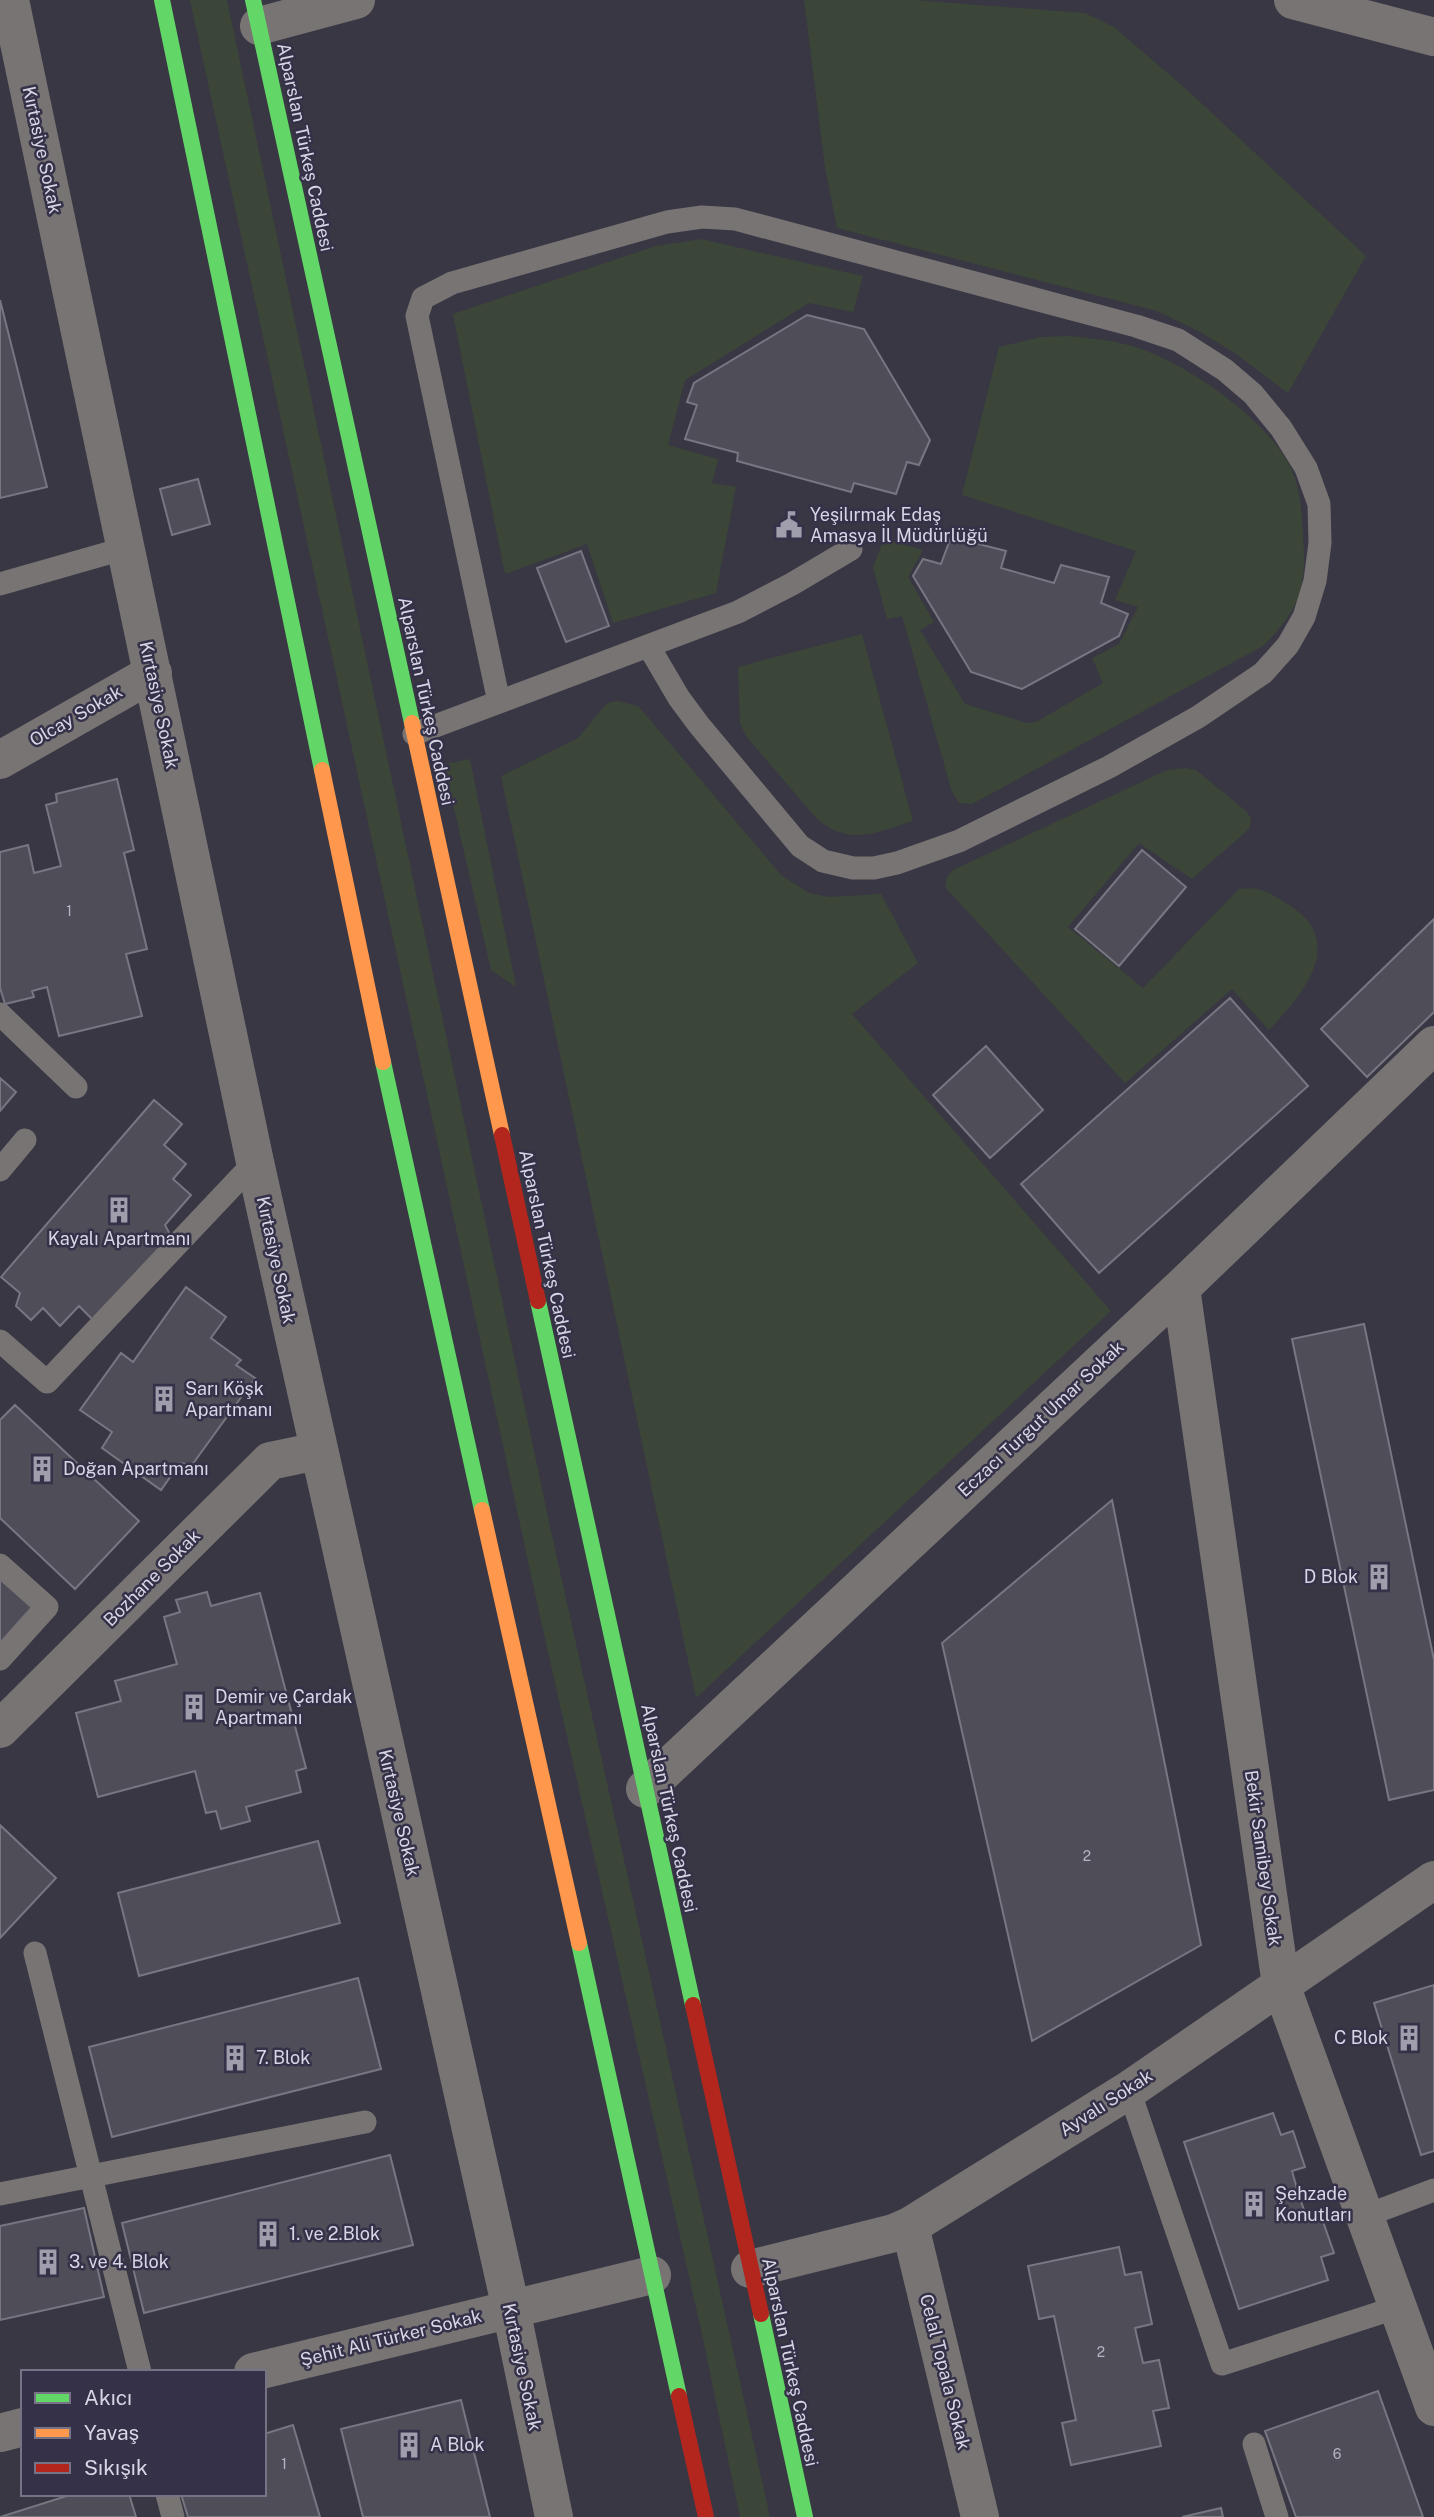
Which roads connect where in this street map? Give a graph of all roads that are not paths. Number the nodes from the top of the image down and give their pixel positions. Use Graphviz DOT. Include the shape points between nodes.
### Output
graph roads {
  1 [pos="10,0"];
  2 [pos="162,0"];
  3 [pos="356,0"];
  4 [pos="1293,0"];
  5 [pos="256,13"];
  6 [pos="1434,37"];
  7 [pos="126,548"];
  8 [pos="851,549"];
  9 [pos="0,584"];
  10 [pos="649,647"];
  11 [pos="153,673"];
  12 [pos="499,702"];
  13 [pos="414,734"];
  14 [pos="0,760"];
  15 [pos="0,1014"];
  16 [pos="1434,1045"];
  17 [pos="76,1087"];
  18 [pos="25,1140"];
  19 [pos="255,1162"];
  20 [pos="0,1170"];
  21 [pos="1181,1288"];
  22 [pos="0,1342"];
  23 [pos="318,1451"];
  24 [pos="0,1565"];
  25 [pos="0,1659"];
  26 [pos="0,1729"];
  27 [pos="645,1789"];
  28 [pos="1434,1880"];
  29 [pos="35,1953"];
  30 [pos="1281,1985"];
  31 [pos="1129,2090"];
  32 [pos="365,2122"];
  33 [pos="90,2176"];
  34 [pos="1434,2190"];
  35 [pos="0,2194"];
  36 [pos="1365,2216"];
  37 [pos="910,2227"];
  38 [pos="750,2269"];
  39 [pos="652,2275"];
  40 [pos="1398,2307"];
  41 [pos="511,2309"];
  42 [pos="138,2370"];
  43 [pos="261,2370"];
  44 [pos="1434,2407"];
  45 [pos="21,2428"];
  46 [pos="0,2433"];
  47 [pos="1254,2444"];
  48 [pos="168,2496"];
  49 [pos="173,2517"];
  50 [pos="554,2517"];
  51 [pos="706,2517"];
  52 [pos="805,2517"];
  53 [pos="980,2517"];
  54 [pos="1278,2517"];
  1 -- 7 [label="street, Kırtasiye Sokak"];
  2 -- 39 [label="highway" via="386,1077"];
  3 -- 5 [label="street"];
  4 -- 6 [label="street"];
  5 -- 13 [label="highway, Alparslan Türkeş Caddesi"];
  7 -- 9 [label="lane"];
  7 -- 11 [label="street, Kırtasiye Sokak"];
  8 -- 10 [label="lane" via="738,612"];
  10 -- 12 [label="lane"];
  10 -- 12 [label="lane" via="699,725 800,846 823,861 874,868 959,841 1034,806 1198,717 1263,673 1289,645 1304,617 1315,581 1319,504 1307,468 1253,394 1178,340 735,219 667,222 452,283 423,298 417,316"];
  11 -- 14 [label="street, Olcay Sokak"];
  11 -- 19 [label="street, Kırtasiye Sokak"];
  12 -- 13 [label="lane"];
  13 -- 27 [label="highway, Alparslan Türkeş Caddesi"];
  15 -- 17 [label="lane"];
  16 -- 21 [label="street, Eczacı Turgut Umar Sokak"];
  18 -- 20 [label="lane"];
  19 -- 22 [label="lane" via="47,1382"];
  19 -- 23 [label="street, Kırtasiye Sokak"];
  21 -- 27 [label="street, Eczacı Turgut Umar Sokak"];
  21 -- 30 [label="street, Bekir Samibey Sokak"];
  23 -- 26 [label="street, Bozhane Sokak" via="270,1461"];
  23 -- 41 [label="street, Kırtasiye Sokak"];
  24 -- 25 [label="lane" via="47,1607"];
  27 -- 38 [label="highway, Alparslan Türkeş Caddesi"];
  28 -- 30 [label="street, Ayvalı Sokak"];
  29 -- 33 [label="lane"];
  30 -- 31 [label="street, Ayvalı Sokak"];
  30 -- 36 [label="street, Bekir Samibey Sokak"];
  31 -- 37 [label="street, Ayvalı Sokak"];
  31 -- 40 [label="lane" via="1222,2364"];
  32 -- 33 [label="lane"];
  33 -- 35 [label="lane"];
  33 -- 42 [label="lane"];
  34 -- 36 [label="lane"];
  36 -- 40 [label="street, Bekir Samibey Sokak"];
  37 -- 38 [label="street, Ayvalı Sokak"];
  37 -- 53 [label="street, Celal Topala Sokak"];
  38 -- 52 [label="highway, Alparslan Türkeş Caddesi"];
  39 -- 41 [label="street, Şehit Ali Türker Sokak"];
  39 -- 51 [label="highway"];
  40 -- 44 [label="street, Bekir Samibey Sokak"];
  41 -- 43 [label="street, Şehit Ali Türker Sokak"];
  41 -- 50 [label="street, Kırtasiye Sokak"];
  45 -- 46 [label="street"];
  47 -- 54 [label="lane"];
  48 -- 49 [label="lane"];
}
